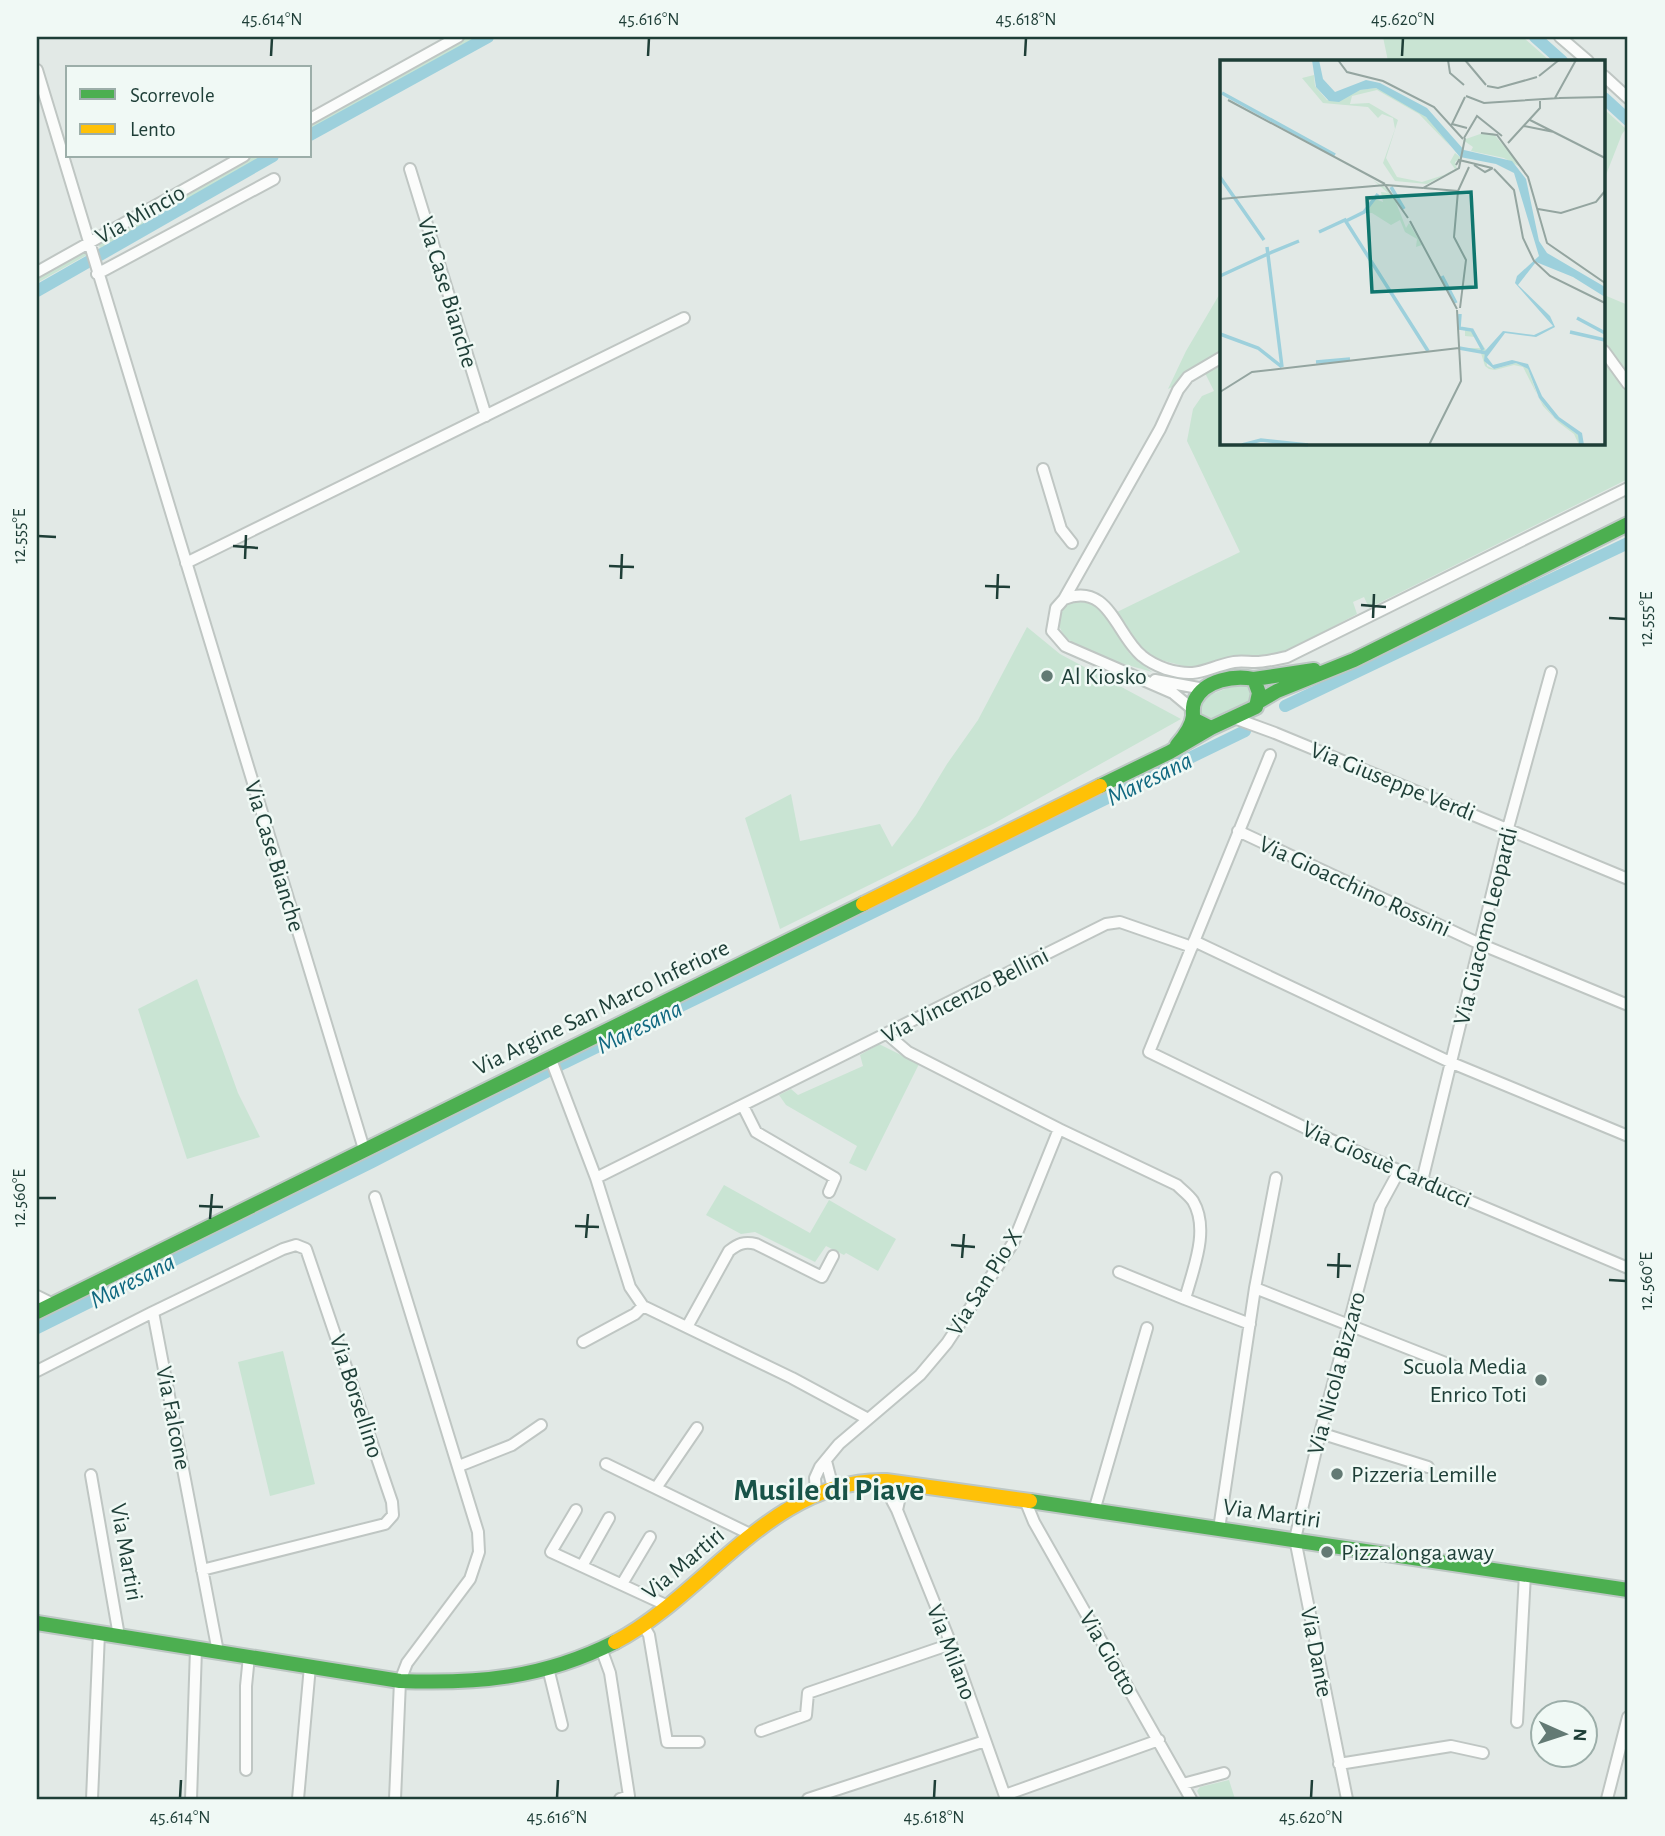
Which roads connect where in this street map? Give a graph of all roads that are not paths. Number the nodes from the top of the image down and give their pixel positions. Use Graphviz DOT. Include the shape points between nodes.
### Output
graph roads {
  1 [pos="458,37"];
  2 [pos="1560,37"];
  3 [pos="1587,60"];
  4 [pos="37,70"];
  5 [pos="1606,78"];
  6 [pos="1628,98"];
  7 [pos="312,118"];
  8 [pos="241,158"];
  9 [pos="410,169"];
  10 [pos="274,179"];
  11 [pos="90,247"];
  12 [pos="97,271"];
  13 [pos="37,272"];
  14 [pos="684,318"];
  15 [pos="1606,354"];
  16 [pos="1220,358"];
  17 [pos="1628,384"];
  18 [pos="486,416"];
  19 [pos="1043,469"];
  20 [pos="1628,488"];
  21 [pos="1628,518"];
  22 [pos="1628,524"];
  23 [pos="1614,530"];
  24 [pos="1072,543"];
  25 [pos="186,563"];
  26 [pos="1064,598"];
  27 [pos="1340,666"];
  28 [pos="1550,671"];
  29 [pos="1137,676"];
  30 [pos="1254,679"];
  31 [pos="1204,689"];
  32 [pos="1258,704"];
  33 [pos="1192,714"];
  34 [pos="1234,718"];
  35 [pos="1211,728"];
  36 [pos="1275,733"];
  37 [pos="1170,752"];
  38 [pos="1270,755"];
  39 [pos="1508,828"];
  40 [pos="1238,831"];
  41 [pos="1628,879"];
  42 [pos="1193,944"];
  43 [pos="1480,944"];
  44 [pos="1628,1006"];
  45 [pos="887,1034"];
  46 [pos="551,1059"];
  47 [pos="1452,1063"];
  48 [pos="743,1106"];
  49 [pos="1059,1129"];
  50 [pos="1628,1136"];
  51 [pos="364,1149"];
  52 [pos="1399,1171"];
  53 [pos="596,1178"];
  54 [pos="1276,1178"];
  55 [pos="1422,1181"];
  56 [pos="829,1192"];
  57 [pos="375,1197"];
  58 [pos="833,1256"];
  59 [pos="1628,1268"];
  60 [pos="1119,1272"];
  61 [pos="1255,1288"];
  62 [pos="37,1296"];
  63 [pos="1185,1299"];
  64 [pos="53,1304"];
  65 [pos="643,1306"];
  66 [pos="37,1312"];
  67 [pos="153,1312"];
  68 [pos="1250,1324"];
  69 [pos="1348,1325"];
  70 [pos="687,1327"];
  71 [pos="1147,1328"];
  72 [pos="583,1342"];
  73 [pos="1453,1366"];
  74 [pos="37,1371"];
  75 [pos="868,1419"];
  76 [pos="541,1425"];
  77 [pos="696,1428"];
  78 [pos="1320,1433"];
  79 [pos="826,1461"];
  80 [pos="607,1464"];
  81 [pos="459,1466"];
  82 [pos="1428,1466"];
  83 [pos="91,1475"];
  84 [pos="885,1481"];
  85 [pos="903,1483"];
  86 [pos="656,1488"];
  87 [pos="833,1488"];
  88 [pos="817,1492"];
  89 [pos="1025,1500"];
  90 [pos="1040,1502"];
  91 [pos="576,1510"];
  92 [pos="897,1510"];
  93 [pos="1094,1511"];
  94 [pos="610,1518"];
  95 [pos="1034,1522"];
  96 [pos="1219,1529"];
  97 [pos="752,1535"];
  98 [pos="650,1538"];
  99 [pos="1295,1539"];
  100 [pos="582,1566"];
  101 [pos="202,1570"];
  102 [pos="1525,1574"];
  103 [pos="622,1584"];
  104 [pos="1628,1590"];
  105 [pos="668,1606"];
  106 [pos="37,1623"];
  107 [pos="643,1625"];
  108 [pos="99,1633"];
  109 [pos="119,1636"];
  110 [pos="951,1644"];
  111 [pos="601,1647"];
  112 [pos="196,1648"];
  113 [pos="218,1652"];
  114 [pos="249,1656"];
  115 [pos="310,1666"];
  116 [pos="548,1668"];
  117 [pos="400,1681"];
  118 [pos="1628,1717"];
  119 [pos="1517,1722"];
  120 [pos="562,1725"];
  121 [pos="761,1731"];
  122 [pos="1159,1740"];
  123 [pos="985,1741"];
  124 [pos="699,1742"];
  125 [pos="1483,1753"];
  126 [pos="1339,1764"];
  127 [pos="246,1770"];
  128 [pos="1224,1773"];
  129 [pos="1183,1784"];
  130 [pos="1005,1797"];
  131 [pos="626,1798"];
  132 [pos="92,1799"];
  133 [pos="191,1799"];
  134 [pos="298,1799"];
  135 [pos="395,1799"];
  136 [pos="808,1799"];
  137 [pos="1191,1799"];
  138 [pos="1347,1799"];
  139 [pos="1607,1799"];
  1 -- 7 [label="street"];
  2 -- 3 [label="street"];
  4 -- 11 [label="street, Via Case Bianche"];
  5 -- 6 [label="street"];
  8 -- 11 [label="street, Via Mincio"];
  9 -- 18 [label="street, Via Case Bianche"];
  10 -- 12 [label="street"];
  11 -- 12 [label="street, Via Case Bianche"];
  11 -- 13 [label="street, Via Mincio"];
  12 -- 25 [label="street, Via Case Bianche"];
  14 -- 18 [label="street"];
  15 -- 17 [label="street"];
  16 -- 26 [label="street" via="1195,372 1178,390"];
  18 -- 25 [label="street"];
  19 -- 24 [label="street" via="1061,529"];
  20 -- 26 [label="street" via="1287,657 1236,662 1197,674 1168,669 1142,656 1107,608 1088,595"];
  21 -- 23 [label="street"];
  22 -- 23 [label="street, Via Argine San Marco Inferiore"];
  23 -- 27 [label="street, Via Argine San Marco Inferiore"];
  25 -- 51 [label="street, Via Case Bianche"];
  26 -- 29 [label="street" via="1052,624 1059,640"];
  27 -- 30 [label="street, Via Argine San Marco Inferiore"];
  27 -- 32 [label="street, Via Argine San Marco Inferiore" via="1277,691"];
  28 -- 39 [label="street, Via Giacomo Leopardi"];
  29 -- 31 [label="street"];
  29 -- 33 [label="street" via="1173,693"];
  30 -- 31 [label="street, Via Argine San Marco Inferiore" via="1237,677"];
  30 -- 32 [label="street" via="1260,690"];
  31 -- 33 [label="street, Via Argine San Marco Inferiore" via="1192,702"];
  32 -- 34 [label="street, Via Argine San Marco Inferiore"];
  32 -- 36 [label="street" via="1263,724"];
  33 -- 35 [label="street"];
  33 -- 37 [label="street, Via Argine San Marco Inferiore" via="1186,735"];
  34 -- 35 [label="street, Via Argine San Marco Inferiore"];
  34 -- 36 [label="street, Via Giuseppe Verdi"];
  35 -- 37 [label="street, Via Argine San Marco Inferiore"];
  36 -- 39 [label="street, Via Giuseppe Verdi"];
  37 -- 46 [label="street, Via Argine San Marco Inferiore"];
  38 -- 40 [label="street"];
  39 -- 41 [label="street, Via Giuseppe Verdi"];
  39 -- 43 [label="street, Via Giacomo Leopardi"];
  40 -- 42 [label="street"];
  40 -- 43 [label="street, Via Gioacchino Rossini"];
  42 -- 45 [label="street, Via Vincenzo Bellini" via="1116,922"];
  42 -- 47 [label="street, Via Vincenzo Bellini"];
  42 -- 52 [label="street, Via Giosuè Carducci" via="1149,1052"];
  43 -- 44 [label="street, Via Gioacchino Rossini"];
  43 -- 47 [label="street, Via Giacomo Leopardi"];
  45 -- 48 [label="street, Via Vincenzo Bellini"];
  45 -- 49 [label="street" via="908,1052"];
  46 -- 51 [label="street, Via Argine San Marco Inferiore"];
  46 -- 53 [label="street"];
  47 -- 50 [label="street, Via Vincenzo Bellini"];
  47 -- 55 [label="street, Via Giacomo Leopardi"];
  48 -- 53 [label="street, Via Vincenzo Bellini"];
  48 -- 56 [label="street" via="756,1132 835,1178"];
  49 -- 63 [label="street" via="1177,1185 1192,1198 1198,1213 1199,1245"];
  49 -- 75 [label="street, Via San Pio X" via="1013,1243 938,1354"];
  51 -- 64 [label="street, Via Argine San Marco Inferiore"];
  52 -- 55 [label="street, Via Giosuè Carducci"];
  52 -- 69 [label="street, Via Nicola Bizzaro" via="1380,1206"];
  53 -- 65 [label="street" via="630,1287"];
  54 -- 61 [label="street"];
  55 -- 59 [label="street, Via Giosuè Carducci"];
  57 -- 81 [label="street"];
  58 -- 70 [label="street" via="821,1278 756,1244 738,1244 729,1251"];
  60 -- 63 [label="street"];
  61 -- 68 [label="street"];
  61 -- 69 [label="street"];
  62 -- 64 [label="street"];
  63 -- 68 [label="street"];
  64 -- 66 [label="street, Via Argine San Marco Inferiore"];
  65 -- 70 [label="street"];
  65 -- 72 [label="street"];
  67 -- 74 [label="street"];
  67 -- 101 [label="street, Via Falcone"];
  67 -- 101 [label="street, Via Borsellino" via="283,1249 296,1245 306,1249 394,1510 385,1524"];
  68 -- 96 [label="street"];
  69 -- 73 [label="street"];
  69 -- 78 [label="street, Via Nicola Bizzaro"];
  70 -- 75 [label="street"];
  71 -- 93 [label="street"];
  75 -- 79 [label="street, Via San Pio X"];
  76 -- 81 [label="street" via="512,1445"];
  77 -- 86 [label="street"];
  78 -- 82 [label="street"];
  78 -- 99 [label="street, Via Nicola Bizzaro"];
  79 -- 87 [label="street"];
  79 -- 88 [label="street, Via San Pio X" via="815,1478"];
  80 -- 86 [label="street, Via Martiri"];
  81 -- 117 [label="street" via="478,1532 477,1563 407,1663"];
  83 -- 109 [label="street, Via Martiri"];
  84 -- 85 [label="street, Via Martiri"];
  84 -- 87 [label="street, Via Martiri"];
  84 -- 92 [label="street, Via Milano"];
  85 -- 89 [label="street, Via Martiri"];
  85 -- 92 [label="street"];
  86 -- 97 [label="street, Via Martiri"];
  87 -- 88 [label="street, Via Martiri"];
  88 -- 97 [label="street, Via Martiri"];
  89 -- 90 [label="street, Via Martiri"];
  89 -- 95 [label="street, Via Giotto"];
  90 -- 93 [label="street, Via Martiri"];
  90 -- 95 [label="street"];
  91 -- 100 [label="street" via="551,1552"];
  92 -- 110 [label="street, Via Milano"];
  93 -- 96 [label="street, Via Martiri"];
  94 -- 100 [label="street"];
  95 -- 122 [label="street, Via Giotto"];
  96 -- 99 [label="street, Via Martiri"];
  97 -- 105 [label="street, Via Martiri"];
  98 -- 103 [label="street"];
  99 -- 102 [label="street, Via Martiri"];
  99 -- 126 [label="street, Via Dante"];
  100 -- 103 [label="street"];
  101 -- 113 [label="street, Via Falcone"];
  102 -- 104 [label="street, Via Martiri"];
  102 -- 119 [label="street"];
  103 -- 105 [label="street"];
  105 -- 107 [label="street, Via Martiri"];
  106 -- 108 [label="street, Via Martiri"];
  107 -- 111 [label="street, Via Martiri"];
  107 -- 124 [label="street, Via Martiri" via="649,1635 667,1742"];
  108 -- 109 [label="street, Via Martiri"];
  108 -- 132 [label="street"];
  109 -- 112 [label="street, Via Martiri"];
  110 -- 121 [label="street" via="808,1693 806,1715"];
  110 -- 123 [label="street, Via Milano"];
  111 -- 116 [label="street, Via Martiri"];
  111 -- 131 [label="street" via="610,1673"];
  112 -- 113 [label="street, Via Martiri"];
  112 -- 133 [label="street"];
  113 -- 114 [label="street, Via Martiri"];
  114 -- 115 [label="street, Via Martiri"];
  114 -- 127 [label="street"];
  115 -- 117 [label="street, Via Martiri"];
  115 -- 134 [label="street"];
  116 -- 117 [label="street, Via Martiri" via="470,1682"];
  116 -- 120 [label="street"];
  117 -- 135 [label="street"];
  118 -- 139 [label="street"];
  122 -- 129 [label="street, Via Giotto"];
  122 -- 130 [label="street, Via Milano"];
  123 -- 130 [label="street, Via Milano"];
  123 -- 136 [label="street"];
  125 -- 126 [label="street" via="1451,1746"];
  126 -- 138 [label="street, Via Dante"];
  128 -- 129 [label="street"];
  129 -- 137 [label="street, Via Giotto"];
}
